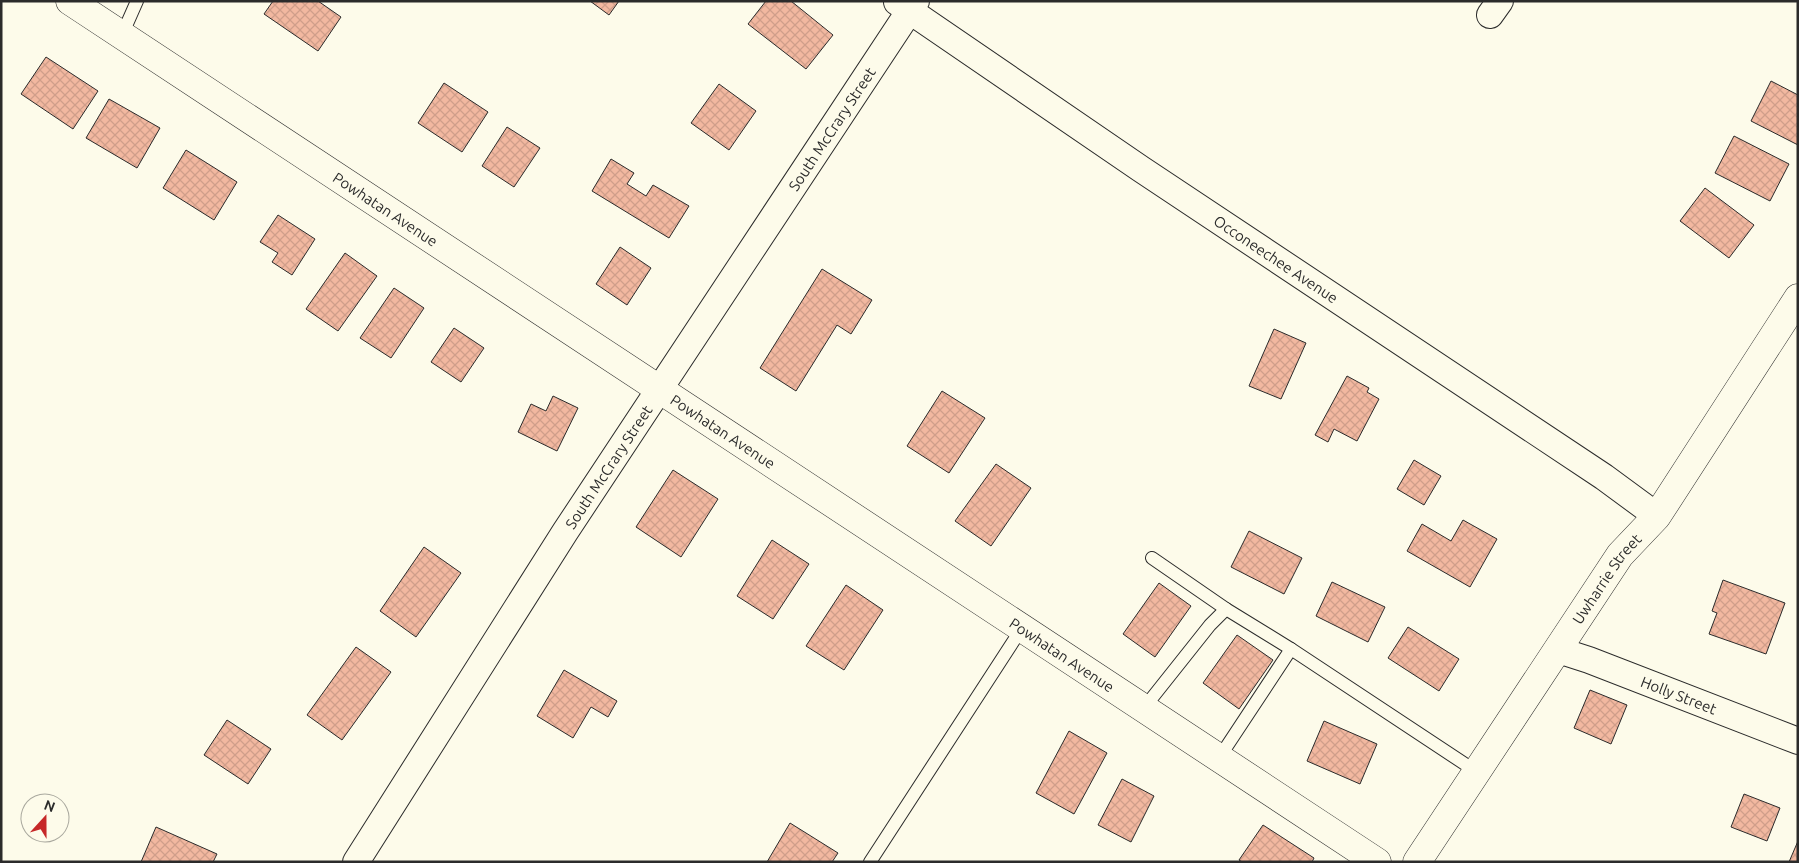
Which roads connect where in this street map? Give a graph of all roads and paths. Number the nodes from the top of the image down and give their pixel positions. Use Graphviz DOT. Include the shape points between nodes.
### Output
graph roads {
  1 [pos="70,1"];
  2 [pos="137,1"];
  3 [pos="908,4"];
  4 [pos="122,36"];
  5 [pos="1798,298"];
  6 [pos="661,389"];
  7 [pos="1657,516"];
  8 [pos="1152,558"];
  9 [pos="1226,609"];
  10 [pos="1022,628"];
  11 [pos="1291,649"];
  12 [pos="1558,650"];
  13 [pos="1144,708"];
  14 [pos="1798,741"];
  15 [pos="1219,758"];
  16 [pos="1477,772"];
  17 [pos="356,862"];
  18 [pos="870,862"];
  19 [pos="1377,862"];
  20 [pos="1417,862"];
  1 -- 4 [label="street, Powhatan Avenue"];
  2 -- 4 [label="lane"];
  3 -- 6 [label="street, South McCrary Street"];
  3 -- 7 [label="street, Occoneechee Avenue" via="1149,174 1604,477"];
  4 -- 6 [label="street, Powhatan Avenue"];
  5 -- 7 [label="street, Uwharrie Street"];
  6 -- 10 [label="street, Powhatan Avenue"];
  6 -- 17 [label="street, South McCrary Street" via="565,532"];
  7 -- 12 [label="street, Uwharrie Street" via="1620,555"];
  8 -- 9 [label="lane"];
  9 -- 11 [label="lane"];
  9 -- 13 [label="lane"];
  10 -- 13 [label="street, Powhatan Avenue"];
  10 -- 18 [label="lane"];
  11 -- 15 [label="lane"];
  11 -- 16 [label="lane"];
  12 -- 14 [label="street, Holly Street"];
  12 -- 16 [label="street, Uwharrie Street"];
  13 -- 15 [label="street, Powhatan Avenue"];
  15 -- 19 [label="street, Powhatan Avenue"];
  16 -- 20 [label="street, Uwharrie Street"];
}
